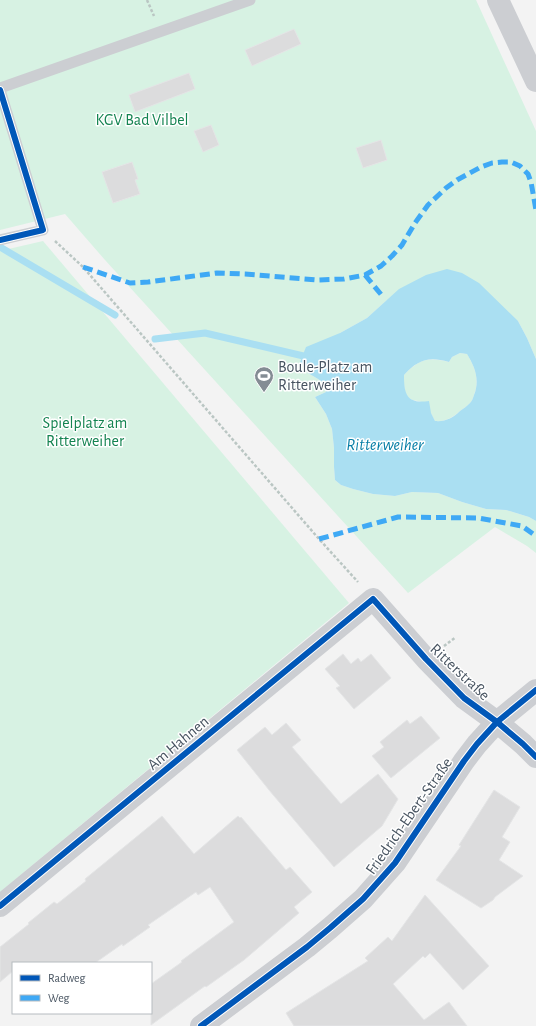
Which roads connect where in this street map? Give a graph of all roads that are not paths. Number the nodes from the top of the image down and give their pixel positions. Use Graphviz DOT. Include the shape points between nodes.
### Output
graph roads {
  1 [pos="250,0"];
  2 [pos="498,0"];
  3 [pos="536,81"];
  4 [pos="0,89"];
  5 [pos="0,240"];
  6 [pos="373,599"];
  7 [pos="536,690"];
  8 [pos="497,722"];
  9 [pos="536,757"];
  10 [pos="0,906"];
  11 [pos="203,1025"];
  1 -- 4 [label="lane"];
  2 -- 3 [label="street"];
  4 -- 5 [label="lane" via="43,230"];
  6 -- 8 [label="street, Ritterstraße" via="464,698"];
  6 -- 10 [label="street, Am Hahnen"];
  7 -- 8 [label="street, Friedrich-Ebert-Straße"];
  8 -- 9 [label="street, Ritterstraße"];
  8 -- 11 [label="street, Friedrich-Ebert-Straße" via="464,761 395,863 363,899 319,938"];
}
